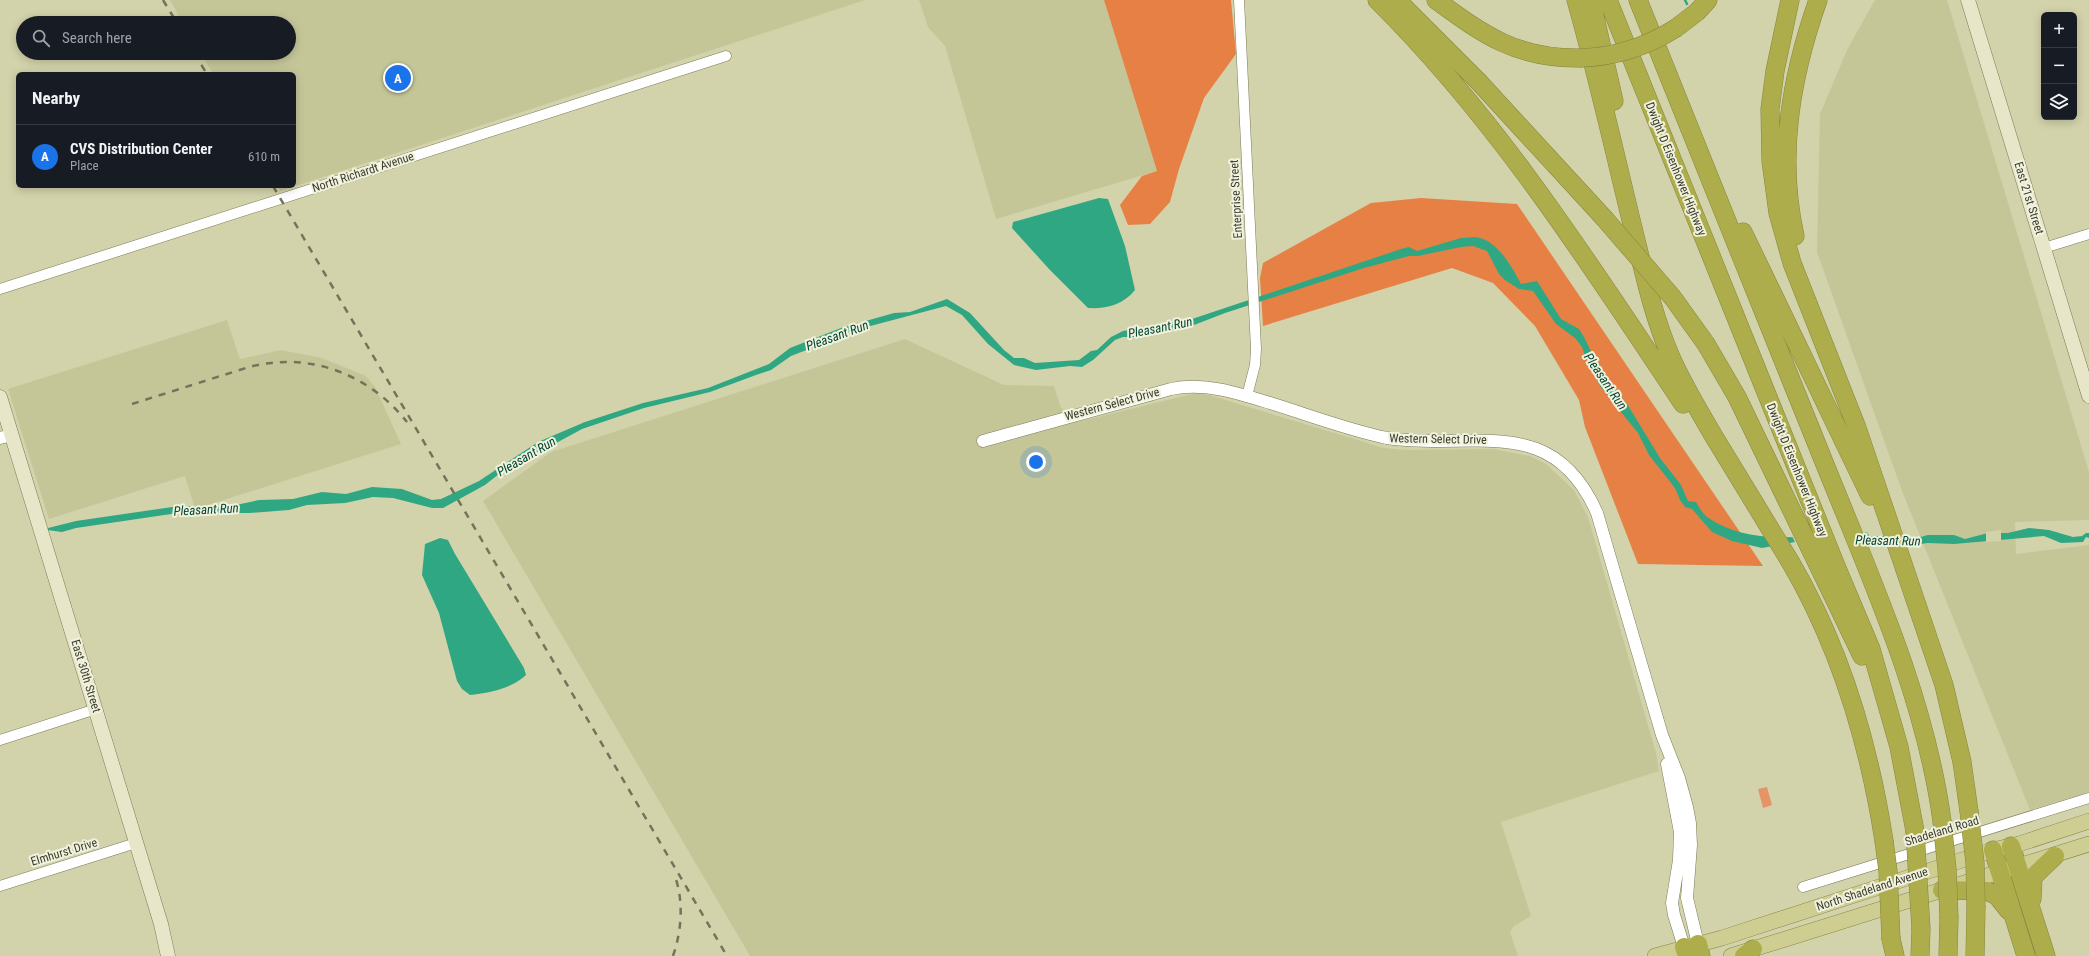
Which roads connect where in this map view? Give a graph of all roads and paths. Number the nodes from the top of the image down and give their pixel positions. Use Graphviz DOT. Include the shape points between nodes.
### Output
graph roads {
  1 [pos="1240,0"];
  2 [pos="1377,0"];
  3 [pos="1397,0"];
  4 [pos="1436,0"];
  5 [pos="1576,0"];
  6 [pos="1591,0"];
  7 [pos="1608,0"];
  8 [pos="1638,0"];
  9 [pos="1708,0"];
  10 [pos="1790,0"];
  11 [pos="1818,0"];
  12 [pos="1968,0"];
  13 [pos="726,56"];
  14 [pos="1662,61"];
  15 [pos="2089,234"];
  16 [pos="2044,248"];
  17 [pos="1642,262"];
  18 [pos="0,289"];
  19 [pos="1816,321"];
  20 [pos="1247,396"];
  21 [pos="2089,396"];
  22 [pos="0,397"];
  23 [pos="6,437"];
  24 [pos="983,441"];
  25 [pos="1757,509"];
  26 [pos="1883,514"];
  27 [pos="1887,704"];
  28 [pos="96,709"];
  29 [pos="1662,735"];
  30 [pos="0,740"];
  31 [pos="2089,798"];
  32 [pos="2089,821"];
  33 [pos="136,843"];
  34 [pos="2089,844"];
  35 [pos="2011,846"];
  36 [pos="1992,850"];
  37 [pos="2054,856"];
  38 [pos="2018,865"];
  39 [pos="1999,871"];
  40 [pos="0,886"];
  41 [pos="1803,888"];
  42 [pos="1942,890"];
  43 [pos="2033,912"];
  44 [pos="2012,915"];
  45 [pos="1891,950"];
  46 [pos="1693,951"];
  47 [pos="1749,952"];
  48 [pos="168,956"];
  49 [pos="1655,956"];
  50 [pos="1731,956"];
  51 [pos="1920,956"];
  52 [pos="1948,956"];
  53 [pos="1975,956"];
  54 [pos="2026,956"];
  55 [pos="2046,956"];
  1 -- 20 [label="street, Enterprise Street" via="1256,356"];
  2 -- 25 [label="highway" via="1467,99 1530,179 1717,456"];
  3 -- 27 [label="highway, bridge" via="1478,81 1604,218 1673,298 1706,344 1725,376"];
  4 -- 9 [label="highway, bridge" via="1484,34 1518,50 1551,58 1580,58 1603,57 1632,50 1659,39 1697,12"];
  5 -- 17 [label="highway"];
  6 -- 17 [label="highway" via="1612,87"];
  7 -- 27 [label="highway, Dwight D Eisenhower Highway" via="1871,649"];
  8 -- 14 [label="highway"];
  10 -- 19 [label="highway" via="1772,96 1772,174 1784,238"];
  11 -- 19 [label="highway" via="1803,42 1793,84 1786,154 1787,185 1794,230"];
  12 -- 16 [label="main road, East 21st Street"];
  13 -- 18 [label="street, North Richardt Avenue"];
  14 -- 26 [label="highway" via="1708,148 1752,251"];
  14 -- 52 [label="highway, bridge" via="1844,513 1919,709 1942,821 1947,869"];
  15 -- 16 [label="street"];
  16 -- 21 [label="main road, East 21st Street"];
  17 -- 25 [label="highway" via="1658,323 1678,374"];
  19 -- 26 [label="highway" via="1857,428"];
  20 -- 24 [label="street, Western Select Drive" via="1208,387 1175,388"];
  20 -- 29 [label="street, Western Select Drive" via="1387,438 1509,441 1537,449 1560,462 1583,486 1598,513"];
  22 -- 23 [label="main road, East 30th Street"];
  23 -- 28 [label="main road, East 30th Street"];
  25 -- 45 [label="highway, bridge" via="1791,564 1822,624 1845,680 1871,766 1884,841"];
  26 -- 53 [label="highway, bridge" via="1903,563 1944,685 1962,762 1970,811 1974,863"];
  27 -- 51 [label="highway, Dwight D Eisenhower Highway, bridge" via="1906,780 1915,831 1921,929"];
  28 -- 30 [label="street"];
  28 -- 33 [label="main road, East 30th Street"];
  29 -- 46 [label="street, Western Select Drive" via="1679,778 1690,823 1691,863 1688,898"];
  29 -- 46 [label="street, Western Select Drive" via="1680,832 1672,909"];
  31 -- 41 [label="street, Shadeland Road"];
  32 -- 35 [label="main road, North Shadeland Avenue"];
  33 -- 40 [label="street, Elmhurst Drive"];
  33 -- 48 [label="main road, East 30th Street"];
  34 -- 37 [label="main road, North Shadeland Avenue"];
  35 -- 36 [label="main road, North Shadeland Avenue"];
  35 -- 38 [label="highway"];
  36 -- 39 [label="highway"];
  36 -- 46 [label="main road, North Shadeland Avenue" via="1855,894"];
  37 -- 38 [label="main road, North Shadeland Avenue"];
  37 -- 43 [label="highway" via="2031,882"];
  38 -- 39 [label="main road, North Shadeland Avenue"];
  38 -- 43 [label="highway"];
  39 -- 42 [label="main road, North Shadeland Avenue"];
  39 -- 44 [label="highway"];
  42 -- 44 [label="highway" via="1987,892 1997,896"];
  42 -- 47 [label="main road, North Shadeland Avenue"];
  43 -- 55 [label="highway"];
  44 -- 54 [label="highway"];
  46 -- 49 [label="main road, North Shadeland Avenue"];
  47 -- 50 [label="main road, North Shadeland Avenue"];
}
